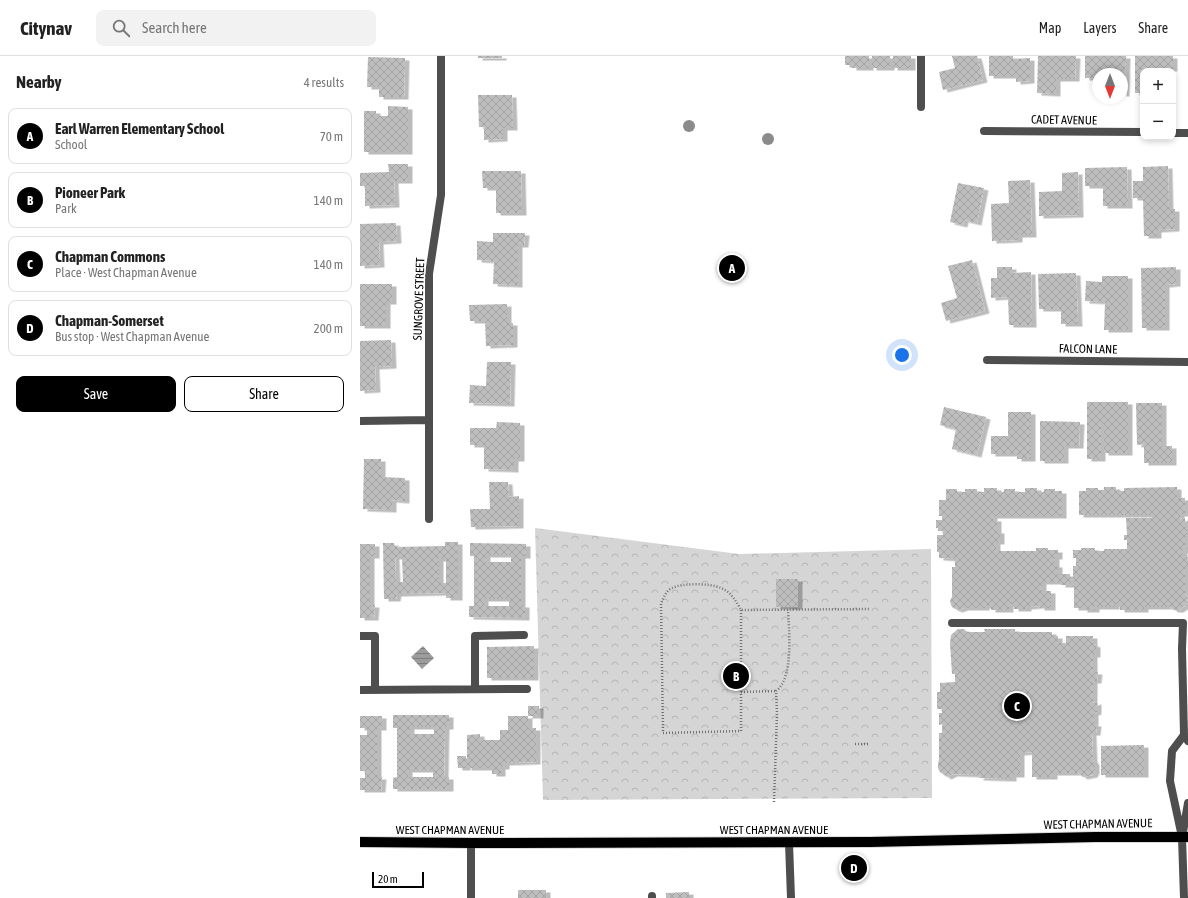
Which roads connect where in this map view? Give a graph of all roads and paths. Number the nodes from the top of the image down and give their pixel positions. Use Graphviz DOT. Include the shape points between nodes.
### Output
graph roads {
  1 [pos="441,56"];
  2 [pos="921,56"];
  3 [pos="921,107"];
  4 [pos="984,131"];
  5 [pos="1140,132"];
  6 [pos="1176,133"];
  7 [pos="1188,133"];
  8 [pos="987,360"];
  9 [pos="1188,362"];
  10 [pos="429,420"];
  11 [pos="360,421"];
  12 [pos="429,519"];
  13 [pos="870,609"];
  14 [pos="741,610"];
  15 [pos="788,610"];
  16 [pos="1185,622"];
  17 [pos="952,624"];
  18 [pos="524,635"];
  19 [pos="360,636"];
  20 [pos="475,689"];
  21 [pos="527,689"];
  22 [pos="360,690"];
  23 [pos="376,690"];
  24 [pos="776,691"];
  25 [pos="741,692"];
  26 [pos="1186,738"];
  27 [pos="855,744"];
  28 [pos="870,744"];
  29 [pos="774,802"];
  30 [pos="1188,803"];
  31 [pos="1185,837"];
  32 [pos="360,842"];
  33 [pos="471,843"];
  34 [pos="789,843"];
  35 [pos="471,898"];
  36 [pos="791,898"];
  37 [pos="1184,898"];
  1 -- 10 [label="street, SUNGROVE STREET" via="441,195 429,274"];
  2 -- 3 [label="street"];
  4 -- 5 [label="street, CADET AVENUE"];
  6 -- 7 [label="street"];
  8 -- 9 [label="street, FALCON LANE"];
  10 -- 11 [label="street"];
  10 -- 12 [label="street, SUNGROVE STREET"];
  13 -- 15 [label="path"];
  14 -- 15 [label="path"];
  14 -- 25 [label="path"];
  14 -- 25 [label="path" via="734,598 714,586 679,586 671,588 665,595 661,603 663,733 741,731"];
  15 -- 24 [label="path" via="788,666 782,686"];
  16 -- 17 [label="street"];
  16 -- 26 [label="street" via="1182,649"];
  18 -- 20 [label="street" via="475,636"];
  19 -- 23 [label="street" via="374,636"];
  20 -- 21 [label="street"];
  20 -- 23 [label="street"];
  22 -- 23 [label="street"];
  24 -- 25 [label="path"];
  24 -- 29 [label="path"];
  26 -- 31 [label="street" via="1172,751 1170,782"];
  27 -- 28 [label="path"];
  30 -- 31 [label="street"];
  31 -- 34 [label="main road, WEST CHAPMAN AVENUE"];
  31 -- 37 [label="street"];
  32 -- 33 [label="main road, WEST CHAPMAN AVENUE"];
  33 -- 34 [label="main road, WEST CHAPMAN AVENUE"];
  33 -- 35 [label="street"];
  34 -- 36 [label="street"];
}
